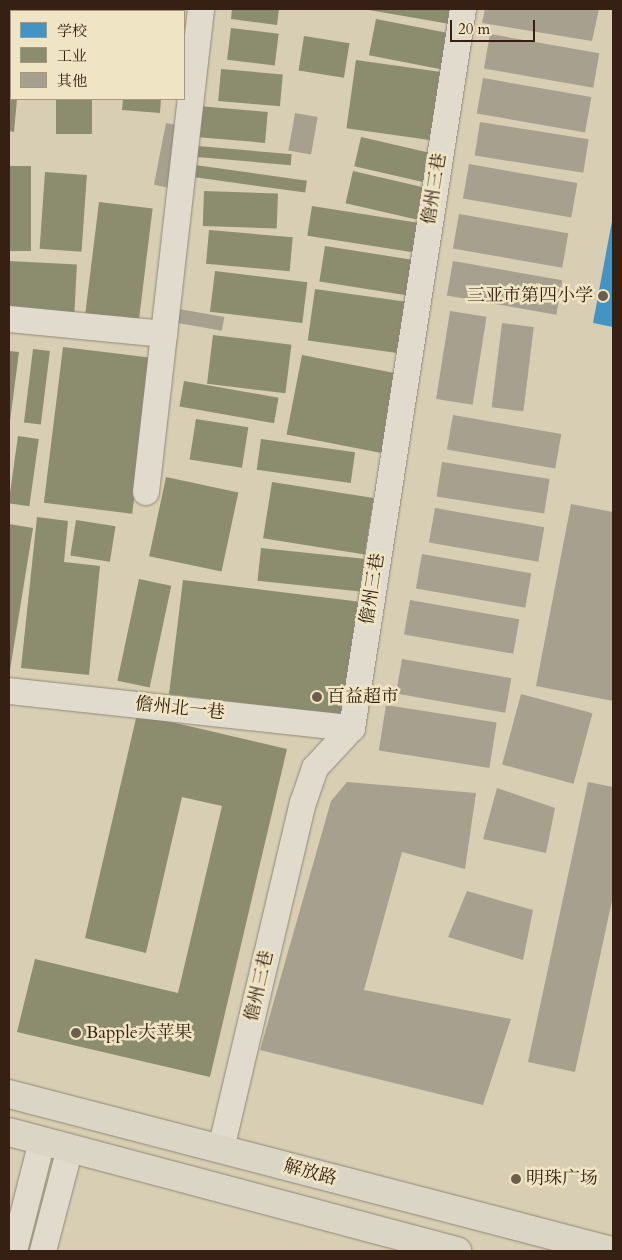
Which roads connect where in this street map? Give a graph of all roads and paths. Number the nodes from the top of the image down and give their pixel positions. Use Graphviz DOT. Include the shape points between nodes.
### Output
graph roads {
  1 [pos="200,9"];
  2 [pos="463,9"];
  3 [pos="9,319"];
  4 [pos="164,334"];
  5 [pos="146,492"];
  6 [pos="9,691"];
  7 [pos="352,728"];
  8 [pos="9,1094"];
  9 [pos="9,1132"];
  10 [pos="42,1141"];
  11 [pos="70,1148"];
  12 [pos="221,1149"];
  13 [pos="14,1251"];
  14 [pos="43,1251"];
  15 [pos="457,1251"];
  16 [pos="612,1251"];
  1 -- 4 [label="street"];
  2 -- 7 [label="street, 儋州三巷"];
  3 -- 4 [label="street"];
  4 -- 5 [label="street"];
  6 -- 7 [label="street, 儋州北一巷"];
  7 -- 12 [label="street, 儋州三巷" via="315,768 303,803"];
  8 -- 12 [label="main road, 解放路"];
  9 -- 10 [label="main road"];
  10 -- 11 [label="main road"];
  10 -- 13 [label="street"];
  11 -- 14 [label="street"];
  11 -- 15 [label="main road"];
  12 -- 16 [label="main road, 解放路"];
}
